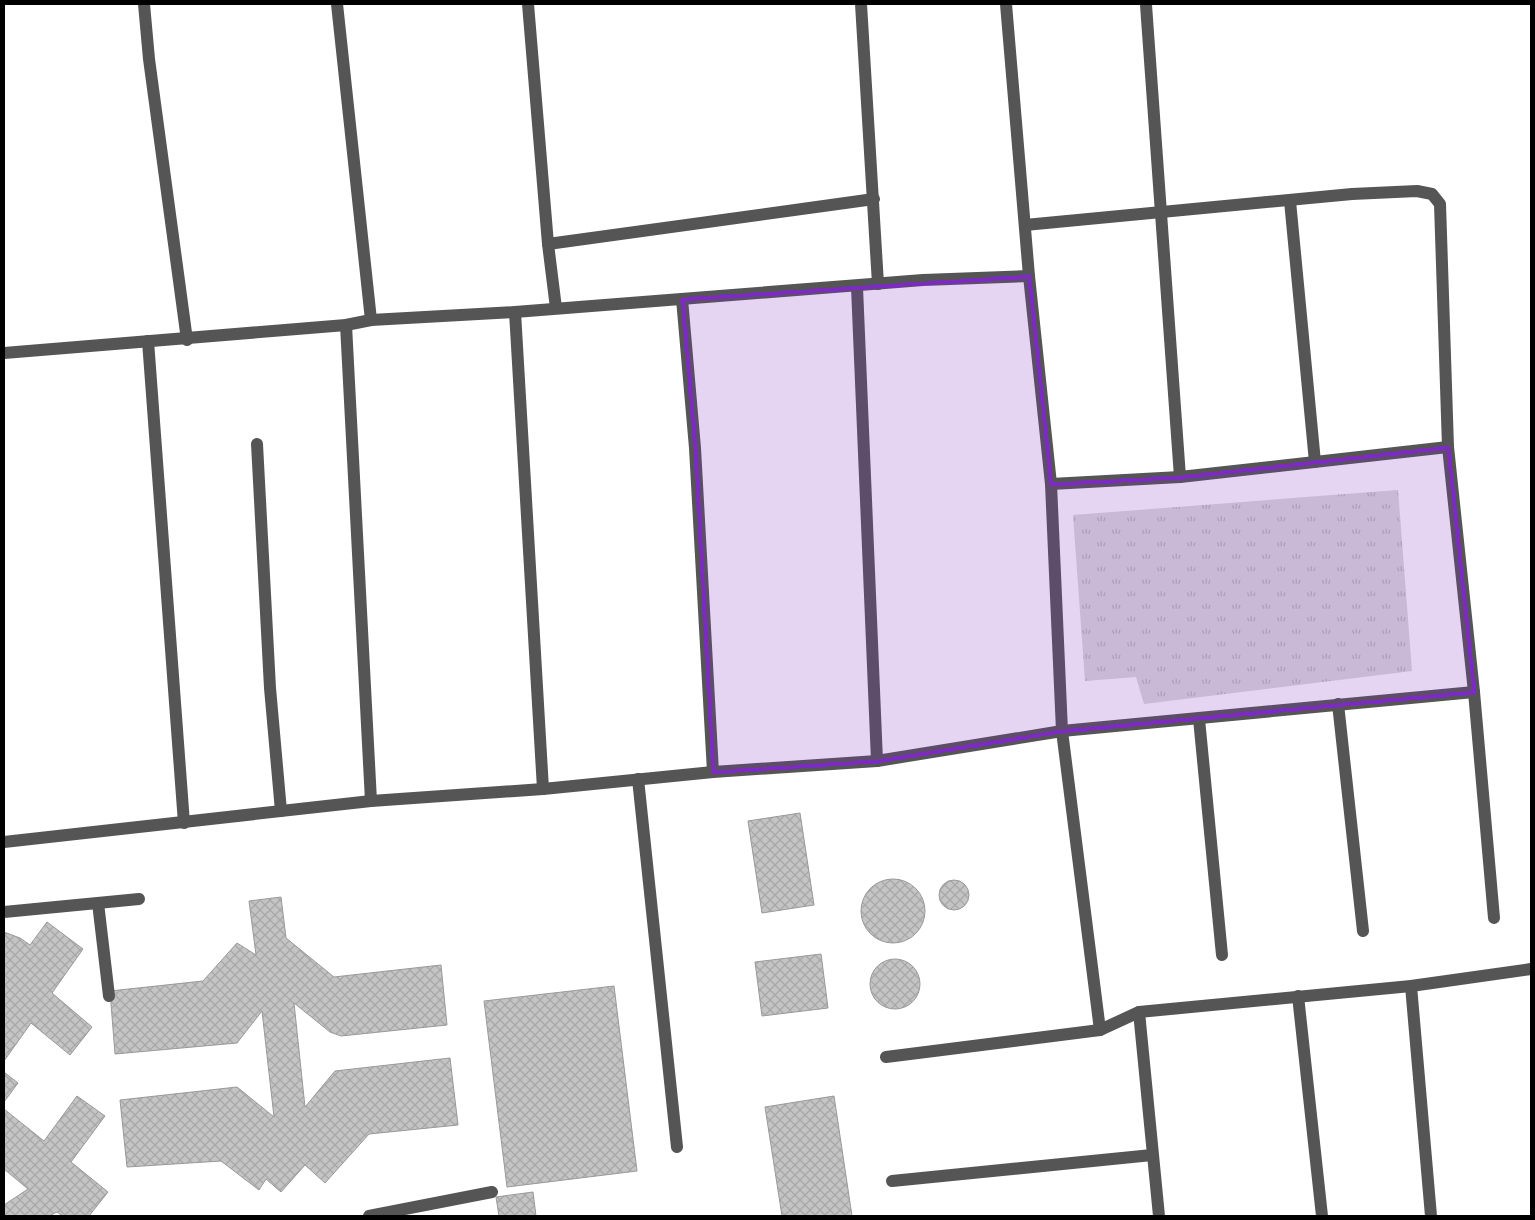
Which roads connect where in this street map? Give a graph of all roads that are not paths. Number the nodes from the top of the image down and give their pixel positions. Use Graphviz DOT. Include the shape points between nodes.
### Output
graph roads {
  1 [pos="144,4"];
  2 [pos="338,4"];
  3 [pos="528,4"];
  4 [pos="861,4"];
  5 [pos="1006,4"];
  6 [pos="1146,5"];
  7 [pos="874,199"];
  8 [pos="1290,201"];
  9 [pos="1160,212"];
  10 [pos="1025,224"];
  11 [pos="548,244"];
  12 [pos="1029,276"];
  13 [pos="878,284"];
  14 [pos="857,287"];
  15 [pos="682,299"];
  16 [pos="556,308"];
  17 [pos="515,312"];
  18 [pos="371,320"];
  19 [pos="346,325"];
  20 [pos="187,340"];
  21 [pos="148,341"];
  22 [pos="4,354"];
  23 [pos="257,444"];
  24 [pos="1448,447"];
  25 [pos="1315,462"];
  26 [pos="1180,477"];
  27 [pos="1051,484"];
  28 [pos="1474,692"];
  29 [pos="1338,704"];
  30 [pos="1199,719"];
  31 [pos="1062,731"];
  32 [pos="877,761"];
  33 [pos="713,772"];
  34 [pos="638,779"];
  35 [pos="543,789"];
  36 [pos="371,801"];
  37 [pos="281,812"];
  38 [pos="184,823"];
  39 [pos="4,842"];
  40 [pos="140,899"];
  41 [pos="98,903"];
  42 [pos="4,912"];
  43 [pos="1494,918"];
  44 [pos="1363,931"];
  45 [pos="1222,955"];
  46 [pos="1531,969"];
  47 [pos="1410,986"];
  48 [pos="109,996"];
  49 [pos="1298,996"];
  50 [pos="1138,1012"];
  51 [pos="1100,1030"];
  52 [pos="886,1057"];
  53 [pos="677,1146"];
  54 [pos="1152,1155"];
  55 [pos="892,1181"];
  56 [pos="492,1192"];
  57 [pos="369,1216"];
  58 [pos="1159,1216"];
  59 [pos="1322,1216"];
  60 [pos="1431,1216"];
  1 -- 20 [label="street"];
  2 -- 18 [label="street"];
  3 -- 11 [label="street"];
  4 -- 7 [label="street"];
  5 -- 10 [label="street"];
  6 -- 9 [label="street"];
  7 -- 11 [label="street"];
  7 -- 13 [label="street"];
  8 -- 9 [label="street"];
  8 -- 24 [label="street" via="1417,191 1432,194 1440,204"];
  8 -- 25 [label="street"];
  9 -- 10 [label="street"];
  9 -- 26 [label="street"];
  10 -- 12 [label="street"];
  11 -- 16 [label="street"];
  12 -- 13 [label="street"];
  12 -- 27 [label="street"];
  13 -- 14 [label="street"];
  14 -- 15 [label="street"];
  14 -- 32 [label="street"];
  15 -- 16 [label="street"];
  15 -- 33 [label="street" via="695,448"];
  16 -- 17 [label="street"];
  17 -- 18 [label="street"];
  17 -- 35 [label="street"];
  18 -- 19 [label="street"];
  19 -- 20 [label="street"];
  19 -- 36 [label="street"];
  20 -- 21 [label="street"];
  21 -- 22 [label="street"];
  21 -- 38 [label="street"];
  23 -- 37 [label="street" via="270,688"];
  24 -- 25 [label="street"];
  24 -- 28 [label="street"];
  25 -- 26 [label="street"];
  26 -- 27 [label="street"];
  27 -- 31 [label="street"];
  28 -- 29 [label="street"];
  28 -- 43 [label="street"];
  29 -- 30 [label="street"];
  29 -- 44 [label="street"];
  30 -- 31 [label="street"];
  30 -- 45 [label="street"];
  31 -- 32 [label="street"];
  31 -- 51 [label="street"];
  32 -- 33 [label="street"];
  33 -- 34 [label="street"];
  34 -- 35 [label="street"];
  34 -- 53 [label="street"];
  35 -- 36 [label="street"];
  36 -- 37 [label="street"];
  37 -- 38 [label="street"];
  38 -- 39 [label="street"];
  40 -- 41 [label="street"];
  41 -- 42 [label="street"];
  41 -- 48 [label="street"];
  46 -- 47 [label="street"];
  47 -- 49 [label="street"];
  47 -- 60 [label="street"];
  49 -- 50 [label="street"];
  49 -- 59 [label="street"];
  50 -- 51 [label="street"];
  50 -- 54 [label="street"];
  51 -- 52 [label="street"];
  54 -- 55 [label="street"];
  54 -- 58 [label="street"];
  56 -- 57 [label="street"];
}
